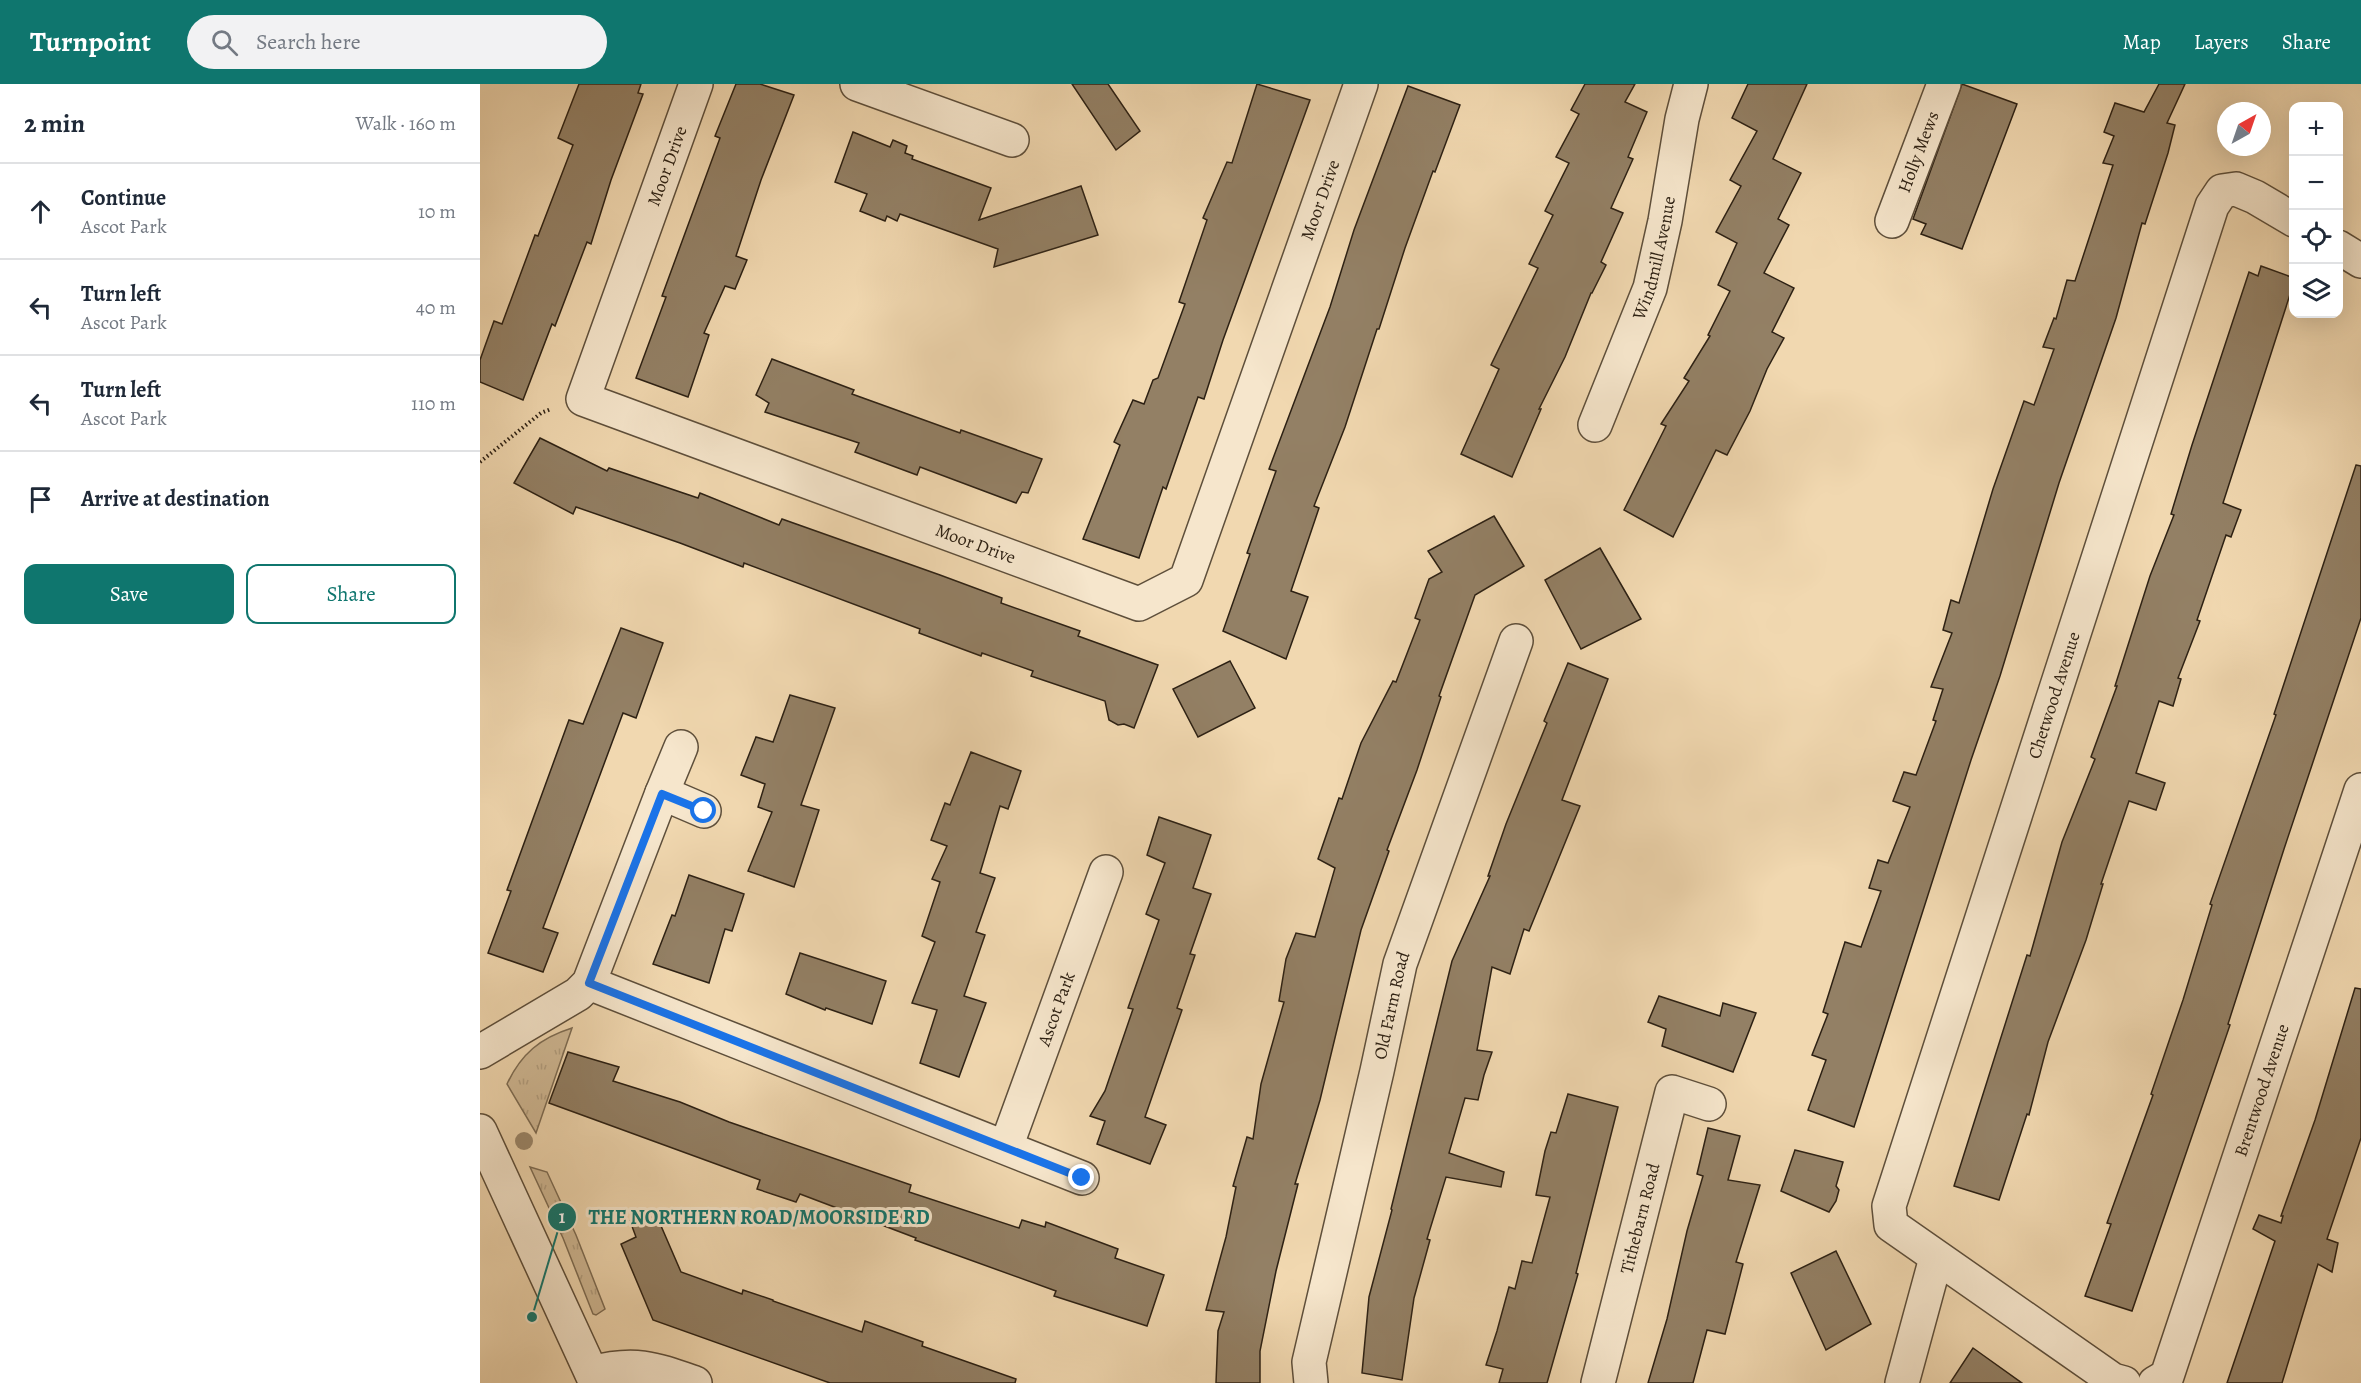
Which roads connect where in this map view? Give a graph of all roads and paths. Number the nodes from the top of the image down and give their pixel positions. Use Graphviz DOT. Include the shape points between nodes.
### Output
graph roads {
  1 [pos="696,84"];
  2 [pos="857,84"];
  3 [pos="1360,84"];
  4 [pos="1692,84"];
  5 [pos="1944,84"];
  6 [pos="1012,140"];
  7 [pos="2289,217"];
  8 [pos="1892,221"];
  9 [pos="2343,250"];
  10 [pos="2361,261"];
  11 [pos="583,399"];
  12 [pos="1595,425"];
  13 [pos="480,462"];
  14 [pos="1516,641"];
  15 [pos="681,747"];
  16 [pos="2361,790"];
  17 [pos="662,794"];
  18 [pos="704,811"];
  19 [pos="1106,872"];
  20 [pos="589,983"];
  21 [pos="480,1052"];
  22 [pos="1709,1104"];
  23 [pos="480,1131"];
  24 [pos="1006,1147"];
  25 [pos="1082,1178"];
  26 [pos="1936,1258"];
  27 [pos="594,1378"];
  28 [pos="695,1383"];
  29 [pos="1311,1383"];
  30 [pos="1598,1383"];
  31 [pos="1902,1383"];
  32 [pos="2124,1383"];
  33 [pos="2155,1383"];
  1 -- 11 [label="street, Moor Drive"];
  2 -- 6 [label="street"];
  3 -- 11 [label="street, Moor Drive" via="1186,580 1139,604"];
  4 -- 12 [label="street, Windmill Avenue" via="1650,288"];
  5 -- 8 [label="street, Holly Mews"];
  7 -- 26 [label="street, Chetwood Avenue" via="2236,189 2222,191 2212,206 1889,1206 1891,1225"];
  9 -- 10 [label="street"];
  11 -- 13 [label="path" via="541,413"];
  14 -- 29 [label="street, Old Farm Road" via="1400,964 1308,1362"];
  15 -- 17 [label="street"];
  16 -- 33 [label="street, Brentwood Avenue" via="2167,1376"];
  17 -- 18 [label="street"];
  17 -- 20 [label="street"];
  19 -- 24 [label="street, Ascot Park"];
  20 -- 21 [label="street" via="578,994"];
  20 -- 24 [label="street"];
  22 -- 30 [label="street, Tithebarn Road" via="1672,1092"];
  23 -- 27 [label="street"];
  24 -- 25 [label="street"];
  26 -- 31 [label="street"];
  26 -- 32 [label="street" via="2113,1380"];
  27 -- 28 [label="street" via="614,1368 639,1366"];
}
